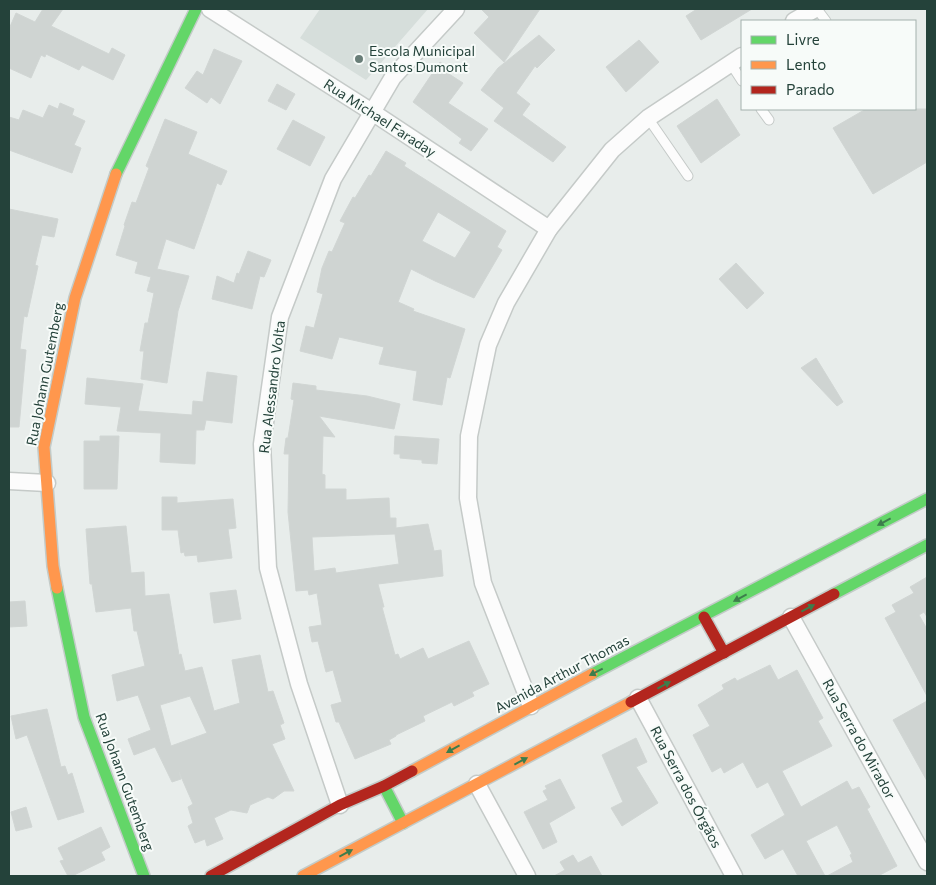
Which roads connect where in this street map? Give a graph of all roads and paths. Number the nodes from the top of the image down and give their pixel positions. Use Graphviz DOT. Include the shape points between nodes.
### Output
graph roads {
  1 [pos="196,9"];
  2 [pos="210,9"];
  3 [pos="456,9"];
  4 [pos="816,9"];
  5 [pos="796,20"];
  6 [pos="825,20"];
  7 [pos="737,60"];
  8 [pos="741,77"];
  9 [pos="762,110"];
  10 [pos="372,112"];
  11 [pos="648,118"];
  12 [pos="769,120"];
  13 [pos="688,176"];
  14 [pos="549,229"];
  15 [pos="9,481"];
  16 [pos="47,484"];
  17 [pos="927,499"];
  18 [pos="927,545"];
  19 [pos="704,617"];
  20 [pos="791,617"];
  21 [pos="724,653"];
  22 [pos="638,698"];
  23 [pos="531,706"];
  24 [pos="477,784"];
  25 [pos="384,786"];
  26 [pos="340,805"];
  27 [pos="403,823"];
  28 [pos="927,862"];
  29 [pos="314,874"];
  30 [pos="144,876"];
  31 [pos="211,876"];
  32 [pos="527,876"];
  33 [pos="734,876"];
  1 -- 16 [label="main road, Rua Johann Gutemberg" via="117,172 75,298 44,447"];
  2 -- 10 [label="street, Rua Michael Faraday"];
  3 -- 10 [label="street, Rua Alessandro Volta" via="393,77"];
  4 -- 5 [label="street"];
  4 -- 6 [label="lane"];
  7 -- 8 [label="lane"];
  7 -- 11 [label="street"];
  9 -- 12 [label="lane"];
  10 -- 14 [label="street, Rua Michael Faraday"];
  10 -- 26 [label="street, Rua Alessandro Volta" via="333,179 280,317 262,444 268,568 299,684"];
  11 -- 13 [label="lane"];
  11 -- 14 [label="street" via="612,150"];
  14 -- 23 [label="street" via="506,303 488,346 469,436 468,498 483,583"];
  15 -- 16 [label="street"];
  16 -- 30 [label="main road, Rua Johann Gutemberg" via="53,566 84,716"];
  17 -- 19 [label="main road, Avenida Arthur Thomas, one-way"];
  20 -- 18 [label="main road, one-way"];
  19 -- 21 [label="main road"];
  19 -- 23 [label="main road, Avenida Arthur Thomas, one-way"];
  20 -- 21 [label="main road"];
  20 -- 28 [label="street, Rua Serra do Mirador"];
  22 -- 21 [label="main road, one-way"];
  24 -- 22 [label="main road, one-way"];
  22 -- 33 [label="street, Rua Serra dos Órgãos"];
  23 -- 25 [label="main road, Avenida Arthur Thomas, one-way"];
  24 -- 27 [label="main road"];
  24 -- 32 [label="street"];
  25 -- 26 [label="main road, Avenida Arthur Thomas"];
  25 -- 27 [label="main road"];
  26 -- 31 [label="main road, Avenida Arthur Thomas"];
  29 -- 27 [label="main road, one-way"];
}
